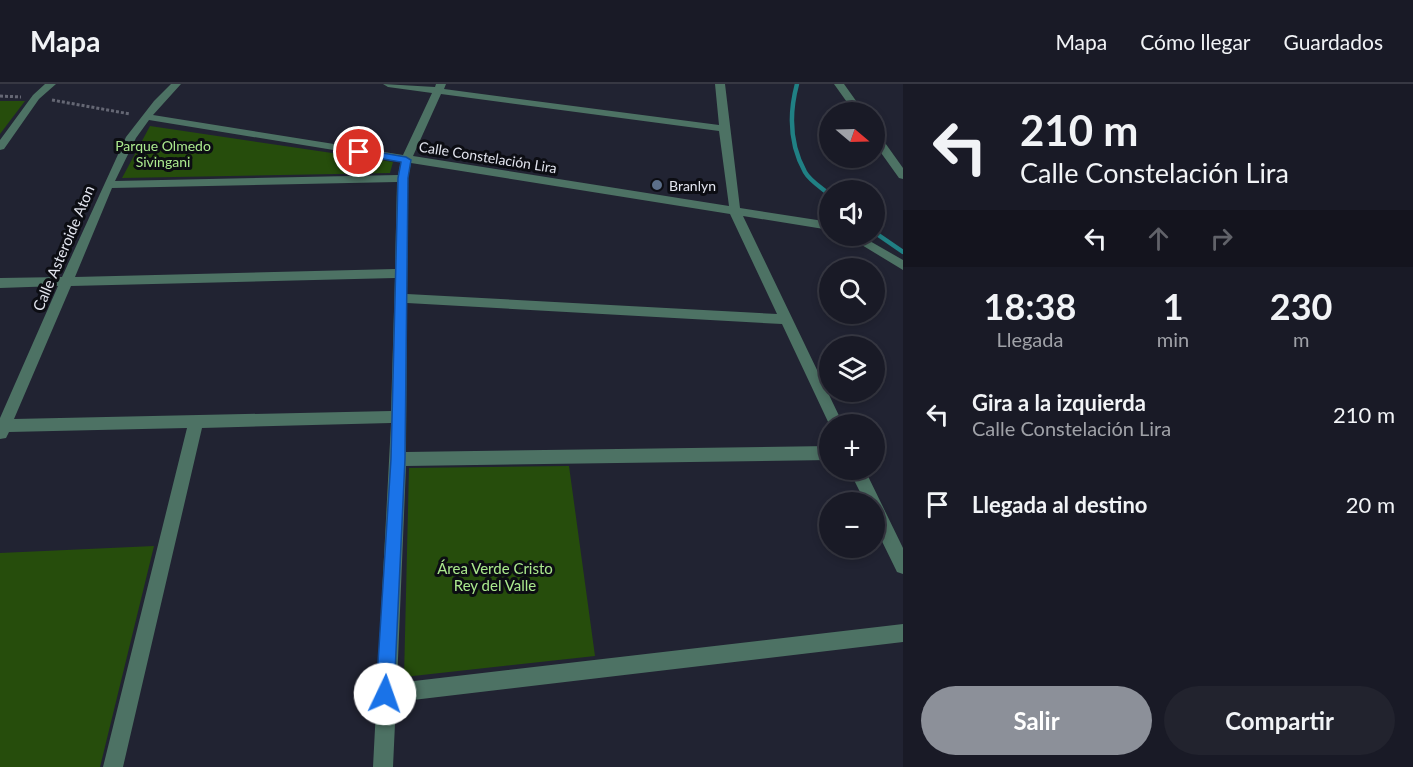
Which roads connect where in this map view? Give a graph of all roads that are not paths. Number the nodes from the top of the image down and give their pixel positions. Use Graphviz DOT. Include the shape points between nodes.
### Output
graph roads {
  1 [pos="51,84"];
  2 [pos="176,84"];
  3 [pos="388,84"];
  4 [pos="720,84"];
  5 [pos="839,84"];
  6 [pos="440,88"];
  7 [pos="852,102"];
  8 [pos="146,117"];
  9 [pos="724,129"];
  10 [pos="0,147"];
  11 [pos="885,151"];
  12 [pos="406,160"];
  13 [pos="903,176"];
  14 [pos="403,178"];
  15 [pos="108,185"];
  16 [pos="735,212"];
  17 [pos="819,224"];
  18 [pos="870,246"];
  19 [pos="903,266"];
  20 [pos="401,273"];
  21 [pos="0,283"];
  22 [pos="67,283"];
  23 [pos="401,298"];
  24 [pos="786,319"];
  25 [pos="831,414"];
  26 [pos="399,417"];
  27 [pos="196,420"];
  28 [pos="1,429"];
  29 [pos="819,453"];
  30 [pos="398,459"];
  31 [pos="885,528"];
  32 [pos="903,566"];
  33 [pos="903,633"];
  34 [pos="385,694"];
  35 [pos="113,767"];
  36 [pos="383,767"];
  1 -- 10 [label="street" via="36,97"];
  2 -- 8 [label="street, Calle Asteroide Aton"];
  3 -- 6 [label="street"];
  4 -- 9 [label="street"];
  5 -- 7 [label="street"];
  6 -- 9 [label="street"];
  6 -- 12 [label="street"];
  8 -- 12 [label="street, Calle Constelación Lira"];
  8 -- 15 [label="street, Calle Asteroide Aton" via="131,137"];
  9 -- 16 [label="street"];
  11 -- 13 [label="street"];
  12 -- 14 [label="street"];
  12 -- 16 [label="street, Calle Constelación Lira"];
  14 -- 15 [label="street"];
  14 -- 20 [label="street"];
  15 -- 22 [label="street, Calle Asteroide Aton"];
  16 -- 17 [label="street, Calle Constelación Lira"];
  16 -- 24 [label="street"];
  18 -- 19 [label="street"];
  20 -- 22 [label="street"];
  20 -- 23 [label="street"];
  21 -- 22 [label="street"];
  22 -- 28 [label="street, Calle Asteroide Aton"];
  23 -- 24 [label="street"];
  23 -- 26 [label="street"];
  24 -- 25 [label="street"];
  26 -- 27 [label="street"];
  26 -- 30 [label="street"];
  27 -- 28 [label="street"];
  27 -- 35 [label="street"];
  29 -- 30 [label="street"];
  30 -- 34 [label="street"];
  31 -- 32 [label="street"];
  33 -- 34 [label="street"];
  34 -- 36 [label="street"];
}
